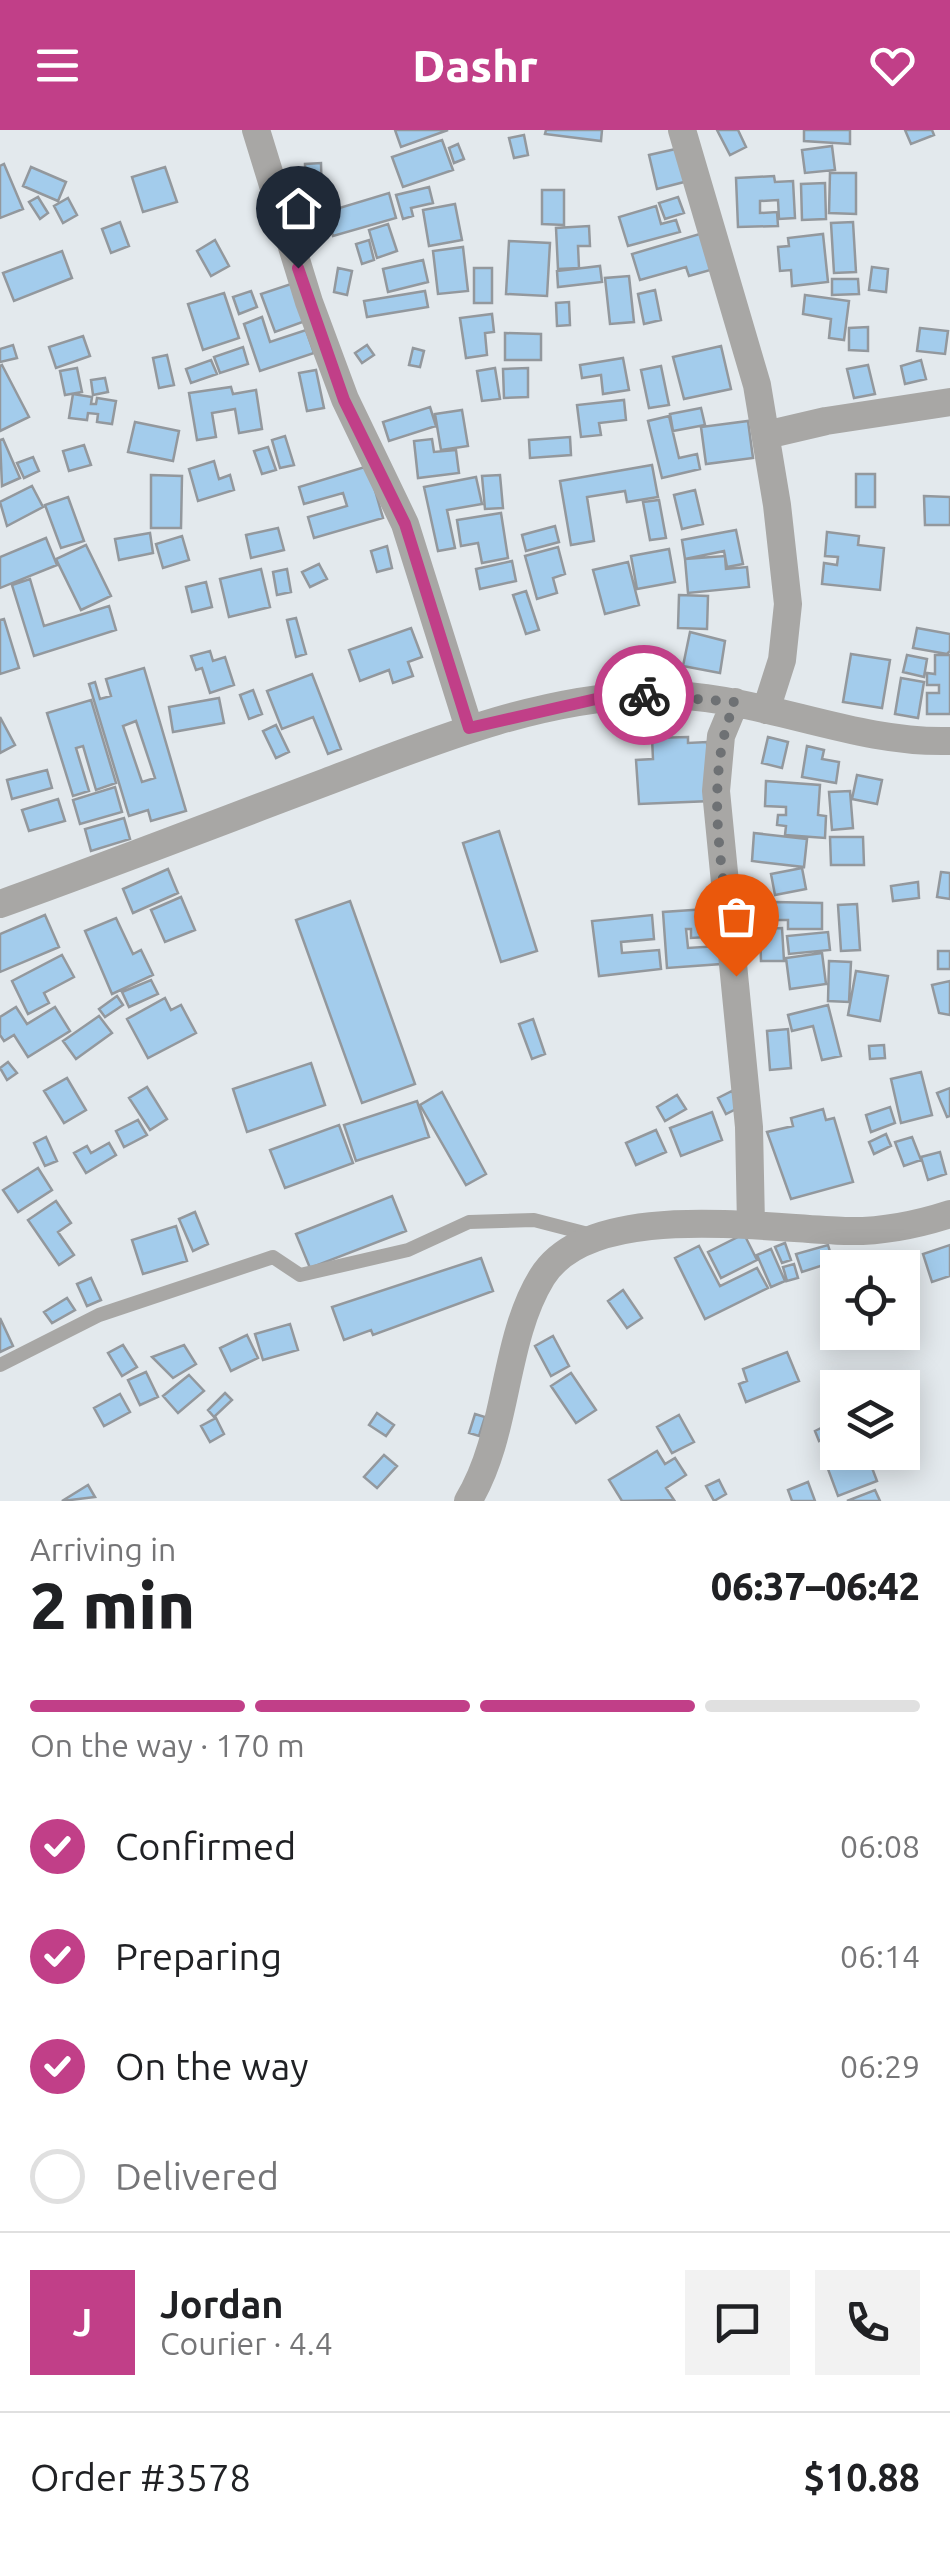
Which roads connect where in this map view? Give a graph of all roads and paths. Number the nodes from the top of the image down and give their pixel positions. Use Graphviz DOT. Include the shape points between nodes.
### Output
graph roads {
  1 [pos="256,130"];
  2 [pos="682,130"];
  3 [pos="950,402"];
  4 [pos="766,435"];
  5 [pos="735,702"];
  6 [pos="766,710"];
  7 [pos="469,728"];
  8 [pos="950,742"];
  9 [pos="0,904"];
  10 [pos="950,1214"];
  11 [pos="752,1225"];
  12 [pos="593,1235"];
  13 [pos="0,1365"];
  14 [pos="468,1501"];
  1 -- 7 [label="street" via="344,400 405,524"];
  2 -- 4 [label="street" via="758,385"];
  3 -- 4 [label="street"];
  4 -- 6 [label="street" via="788,604 782,660"];
  5 -- 6 [label="street"];
  5 -- 7 [label="street" via="648,694 596,699"];
  5 -- 11 [label="street" via="721,736 716,791 749,1127"];
  6 -- 8 [label="street" via="901,743"];
  7 -- 9 [label="street"];
  10 -- 11 [label="street" via="915,1226 848,1231"];
  11 -- 12 [label="street" via="712,1222"];
  12 -- 13 [label="lane" via="534,1220 468,1222 408,1250 300,1275 273,1257 99,1315"];
  12 -- 14 [label="street" via="557,1254 539,1281 492,1444"];
}
